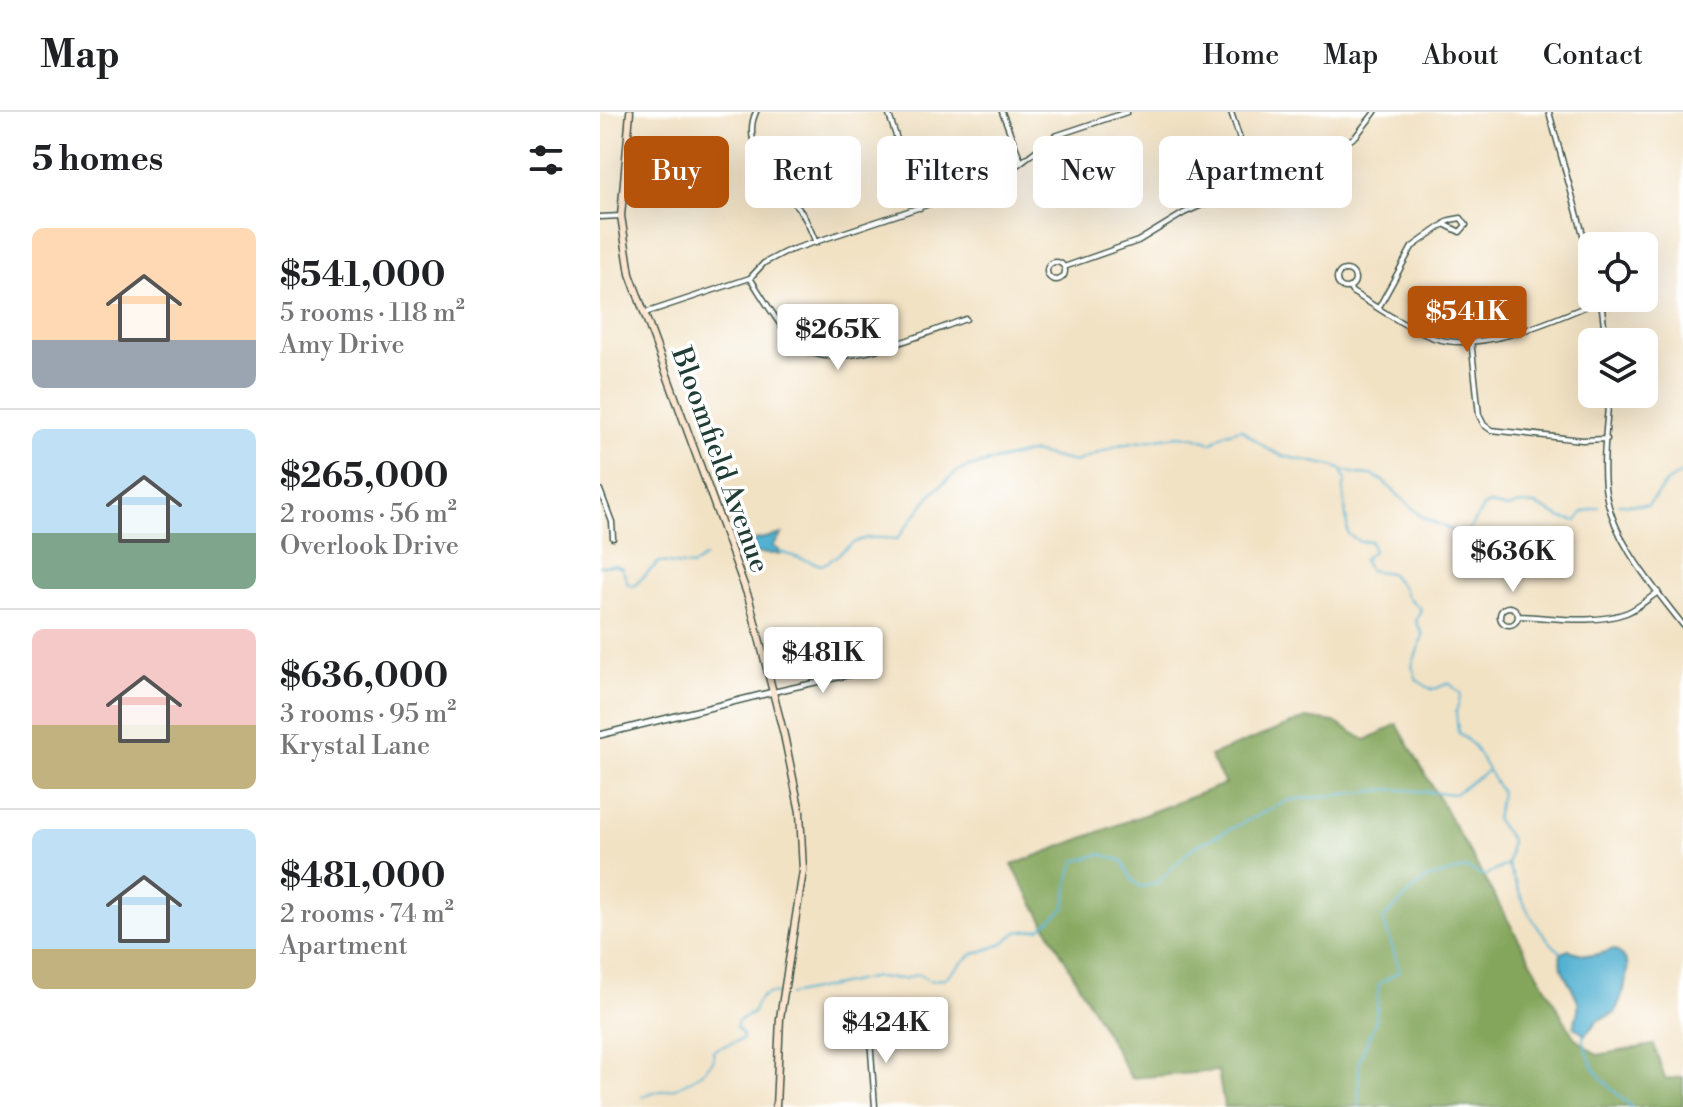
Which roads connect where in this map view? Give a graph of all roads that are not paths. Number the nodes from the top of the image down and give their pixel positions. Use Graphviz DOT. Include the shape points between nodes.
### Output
graph roads {
  1 [pos="630,112"];
  2 [pos="756,112"];
  3 [pos="888,112"];
  4 [pos="1002,112"];
  5 [pos="1127,112"];
  6 [pos="1231,112"];
  7 [pos="1375,112"];
  8 [pos="1549,112"];
  9 [pos="1239,136"];
  10 [pos="1352,139"];
  11 [pos="1021,161"];
  12 [pos="1195,208"];
  13 [pos="920,209"];
  14 [pos="621,216"];
  15 [pos="600,217"];
  16 [pos="1444,224"];
  17 [pos="1582,232"];
  18 [pos="816,243"];
  19 [pos="1064,267"];
  20 [pos="750,278"];
  21 [pos="1349,287"];
  22 [pos="1379,307"];
  23 [pos="1578,309"];
  24 [pos="643,314"];
  25 [pos="966,319"];
  26 [pos="1471,340"];
  27 [pos="1608,408"];
  28 [pos="1607,439"];
  29 [pos="600,490"];
  30 [pos="613,538"];
  31 [pos="1658,592"];
  32 [pos="1518,616"];
  33 [pos="1683,625"];
  34 [pos="867,671"];
  35 [pos="773,692"];
  36 [pos="600,735"];
  37 [pos="869,1024"];
  38 [pos="776,1107"];
  39 [pos="875,1107"];
  1 -- 14 [label="main road, Bloomfield Avenue"];
  2 -- 18 [label="street" via="751,122 758,155 805,218"];
  3 -- 13 [label="street"];
  4 -- 11 [label="street"];
  5 -- 11 [label="street" via="1055,136"];
  6 -- 9 [label="street"];
  7 -- 10 [label="street"];
  8 -- 17 [label="street"];
  11 -- 13 [label="street" via="984,186"];
  12 -- 19 [label="street" via="1138,241"];
  13 -- 18 [label="street"];
  14 -- 15 [label="street"];
  14 -- 24 [label="main road, Bloomfield Avenue" via="626,258"];
  16 -- 16 [label="street" via="1458,217 1466,225 1460,232"];
  16 -- 22 [label="street" via="1412,247"];
  18 -- 20 [label="street" via="764,263"];
  19 -- 19 [label="street" via="1060,279 1047,274 1053,262"];
  20 -- 24 [label="street"];
  20 -- 25 [label="street" via="800,347 817,356 866,353"];
  21 -- 21 [label="street" via="1337,283 1342,271 1354,275"];
  21 -- 22 [label="street"];
  22 -- 26 [label="street" via="1431,337"];
  23 -- 26 [label="street" via="1521,333"];
  24 -- 35 [label="main road, Bloomfield Avenue" via="749,599"];
  26 -- 28 [label="street" via="1484,425 1500,433"];
  27 -- 28 [label="street"];
  28 -- 31 [label="street" via="1605,487 1612,515"];
  29 -- 30 [label="street"];
  31 -- 32 [label="street" via="1628,613 1608,617"];
  31 -- 33 [label="street"];
  32 -- 32 [label="street" via="1512,608 1501,613 1508,624"];
  34 -- 35 [label="street"];
  35 -- 36 [label="street"];
  35 -- 38 [label="main road, Bloomfield Avenue" via="796,790 803,851 780,1018"];
  37 -- 39 [label="street"];
}
